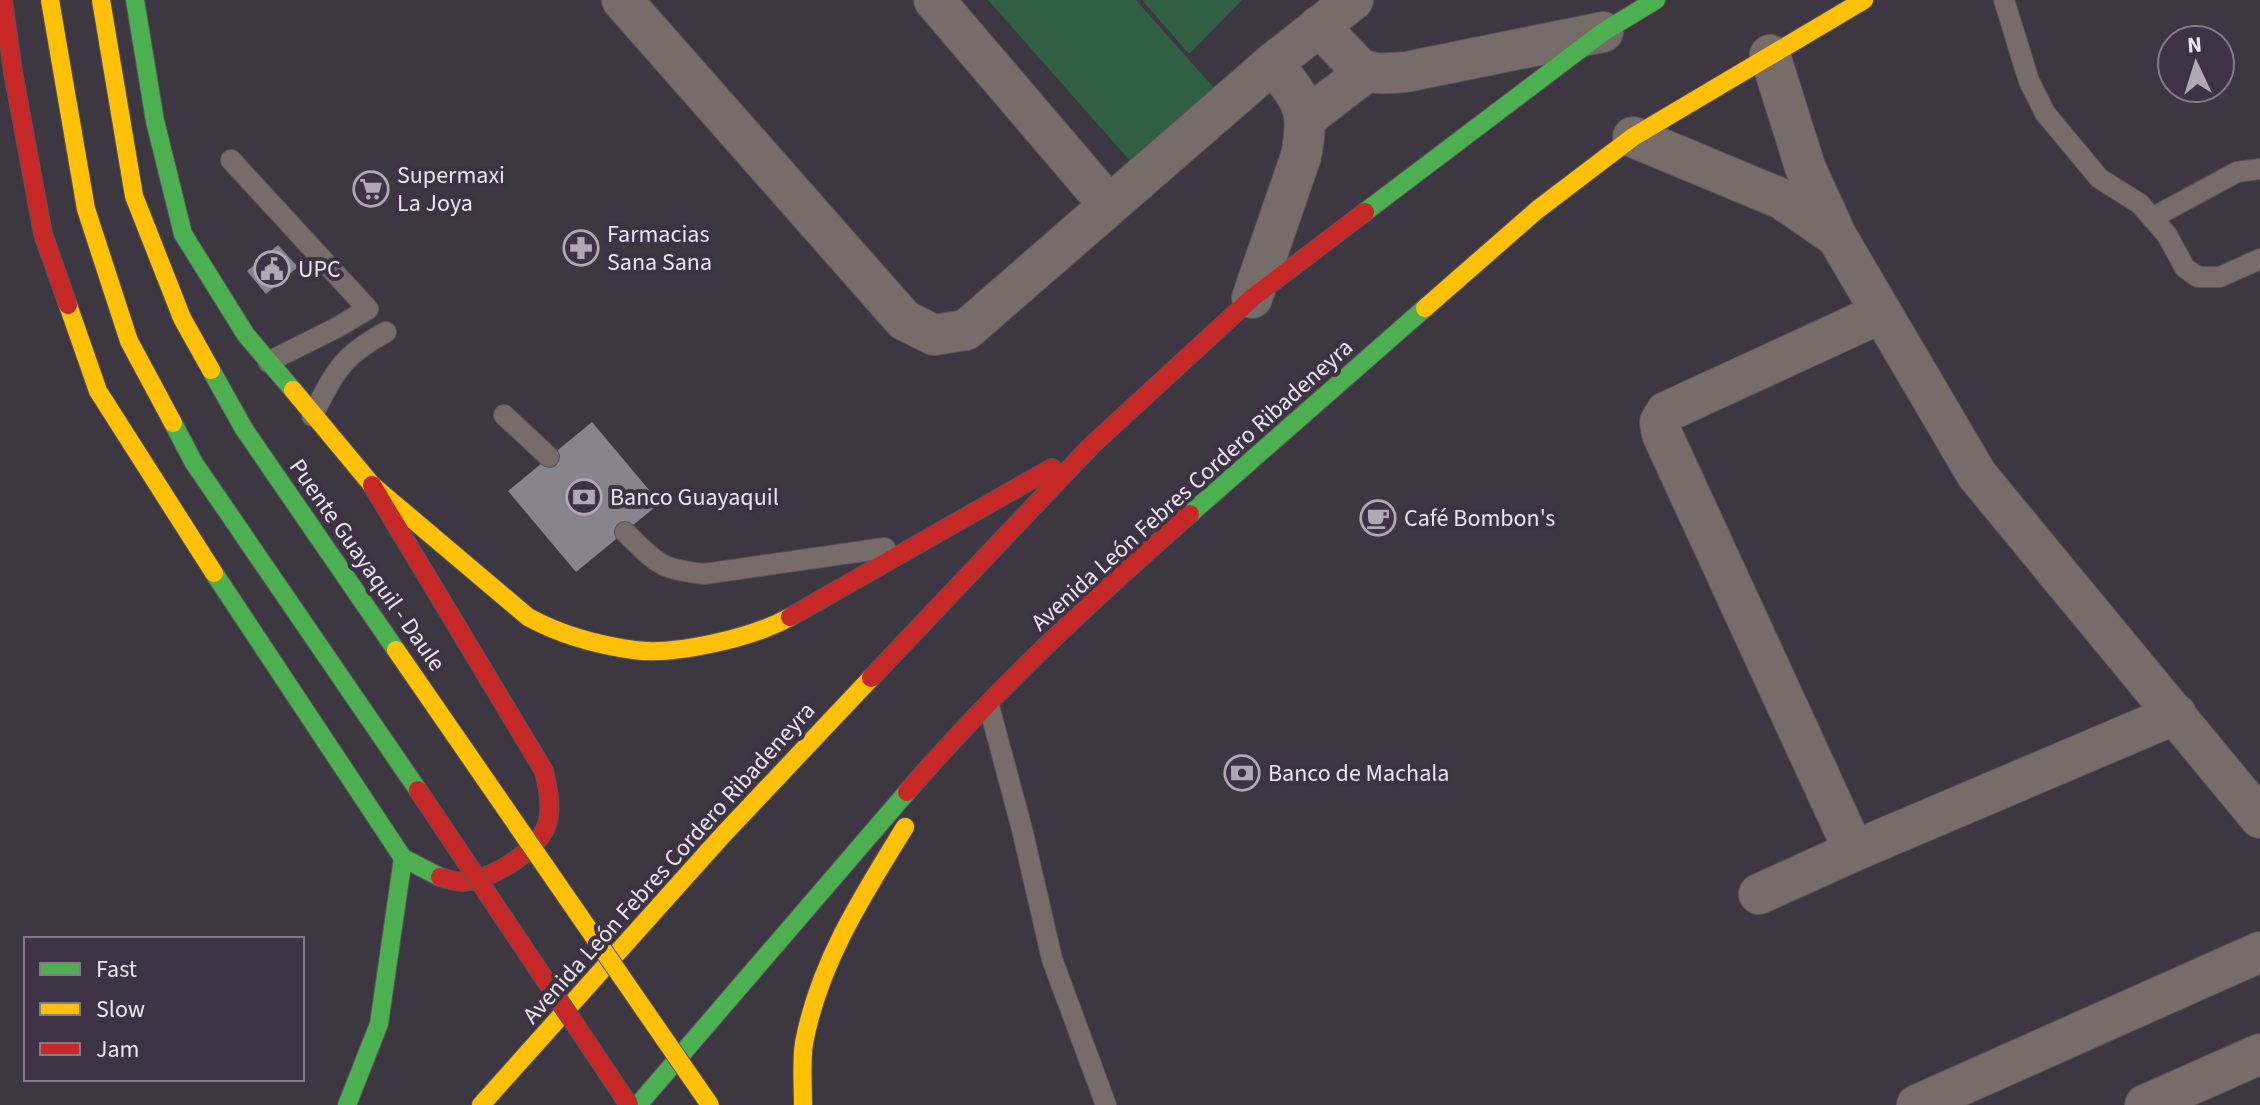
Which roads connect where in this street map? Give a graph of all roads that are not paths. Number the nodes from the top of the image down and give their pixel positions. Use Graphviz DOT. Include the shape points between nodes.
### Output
graph roads {
  1 [pos="3,0"];
  2 [pos="50,0"];
  3 [pos="101,0"];
  4 [pos="135,0"];
  5 [pos="622,0"];
  6 [pos="934,0"];
  7 [pos="1353,0"];
  8 [pos="1656,0"];
  9 [pos="1864,0"];
  10 [pos="2004,0"];
  11 [pos="1319,26"];
  12 [pos="1603,32"];
  13 [pos="1770,55"];
  14 [pos="1273,63"];
  15 [pos="1366,72"];
  16 [pos="1306,118"];
  17 [pos="1633,137"];
  18 [pos="1799,149"];
  19 [pos="231,160"];
  20 [pos="2260,169"];
  21 [pos="1757,188"];
  22 [pos="1109,205"];
  23 [pos="2152,218"];
  24 [pos="1837,237"];
  25 [pos="2260,259"];
  26 [pos="1252,298"];
  27 [pos="1881,313"];
  28 [pos="386,332"];
  29 [pos="268,362"];
  30 [pos="504,415"];
  31 [pos="312,416"];
  32 [pos="1091,446"];
  33 [pos="549,457"];
  34 [pos="372,485"];
  35 [pos="625,532"];
  36 [pos="920,543"];
  37 [pos="989,706"];
  38 [pos="2176,714"];
  39 [pos="952,740"];
  40 [pos="2260,818"];
  41 [pos="1854,851"];
  42 [pos="403,858"];
  43 [pos="1759,894"];
  44 [pos="2260,952"];
  45 [pos="2260,1054"];
  46 [pos="347,1105"];
  47 [pos="481,1105"];
  48 [pos="629,1105"];
  49 [pos="638,1105"];
  50 [pos="710,1105"];
  51 [pos="803,1105"];
  52 [pos="1106,1105"];
  53 [pos="1917,1105"];
  54 [pos="2145,1105"];
  1 -- 42 [label="main road" via="43,234 98,391"];
  2 -- 48 [label="main road, bridge" via="86,209 129,341 194,463"];
  3 -- 50 [label="main road, Puente Guayaquil - Daule, bridge" via="134,196 182,318 244,429"];
  4 -- 29 [label="main road" via="155,121 183,234"];
  5 -- 22 [label="street" via="904,320 934,335 966,330"];
  6 -- 22 [label="street"];
  7 -- 11 [label="street"];
  8 -- 12 [label="main road, Avenida León Febres Cordero Ribadeneyra"];
  9 -- 13 [label="main road, Avenida León Febres Cordero Ribadeneyra"];
  10 -- 23 [label="lane" via="2029,81 2045,113 2099,178"];
  11 -- 14 [label="street"];
  11 -- 15 [label="street"];
  12 -- 15 [label="street" via="1406,72"];
  12 -- 26 [label="main road, Avenida León Febres Cordero Ribadeneyra"];
  13 -- 17 [label="main road, Avenida León Febres Cordero Ribadeneyra"];
  13 -- 18 [label="street"];
  14 -- 16 [label="street" via="1303,104"];
  14 -- 22 [label="street"];
  15 -- 16 [label="street"];
  16 -- 26 [label="street" via="1301,156"];
  17 -- 21 [label="street"];
  17 -- 37 [label="main road, Avenida León Febres Cordero Ribadeneyra" via="1537,210 1130,567"];
  18 -- 21 [label="street"];
  18 -- 24 [label="street"];
  19 -- 29 [label="lane" via="368,309"];
  20 -- 23 [label="lane" via="2237,172"];
  21 -- 24 [label="street"];
  23 -- 25 [label="lane" via="2185,268 2198,277 2220,277"];
  24 -- 27 [label="street"];
  26 -- 32 [label="main road, Avenida León Febres Cordero Ribadeneyra"];
  27 -- 38 [label="street" via="1977,475"];
  27 -- 41 [label="street" via="1666,412 1660,422"];
  28 -- 31 [label="lane" via="348,356"];
  29 -- 31 [label="main road"];
  30 -- 33 [label="lane"];
  31 -- 34 [label="main road"];
  32 -- 36 [label="main road"];
  32 -- 47 [label="main road, Avenida León Febres Cordero Ribadeneyra" via="730,828"];
  34 -- 36 [label="main road" via="528,617 552,630 636,651 699,647 770,628"];
  34 -- 42 [label="main road" via="544,771 550,798 545,831 492,875 458,882"];
  35 -- 36 [label="lane" via="659,565 704,574"];
  37 -- 39 [label="main road, Avenida León Febres Cordero Ribadeneyra"];
  37 -- 52 [label="lane" via="1052,959"];
  38 -- 40 [label="street"];
  38 -- 41 [label="street"];
  39 -- 49 [label="main road, Avenida León Febres Cordero Ribadeneyra"];
  39 -- 51 [label="main road" via="847,922 820,987 804,1045"];
  41 -- 43 [label="street"];
  42 -- 46 [label="main road" via="379,1024"];
  44 -- 53 [label="street"];
  45 -- 54 [label="street"];
}
